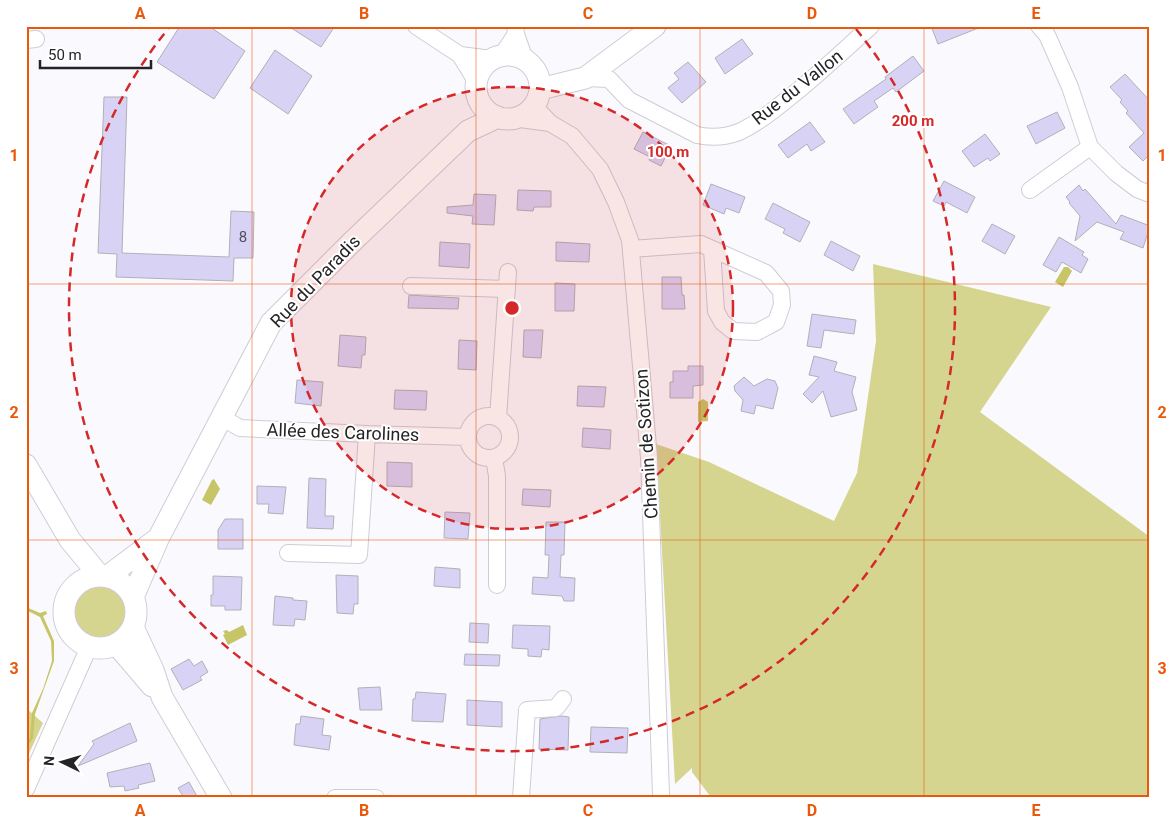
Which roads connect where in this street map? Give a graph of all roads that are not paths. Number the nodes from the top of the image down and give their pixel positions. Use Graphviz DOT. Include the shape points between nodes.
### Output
graph roads {
  1 [pos="416,26"];
  2 [pos="655,26"];
  3 [pos="871,26"];
  4 [pos="1039,26"];
  5 [pos="515,30"];
  6 [pos="460,55"];
  7 [pos="497,57"];
  8 [pos="585,78"];
  9 [pos="534,82"];
  10 [pos="478,91"];
  11 [pos="506,118"];
  12 [pos="550,123"];
  13 [pos="468,131"];
  14 [pos="1090,147"];
  15 [pos="1030,190"];
  16 [pos="1150,194"];
  17 [pos="631,249"];
  18 [pos="712,249"];
  19 [pos="411,286"];
  20 [pos="221,417"];
  21 [pos="498,418"];
  22 [pos="367,434"];
  23 [pos="468,437"];
  24 [pos="494,458"];
  25 [pos="26,465"];
  26 [pos="158,539"];
  27 [pos="70,540"];
  28 [pos="288,552"];
  29 [pos="104,576"];
  30 [pos="78,582"];
  31 [pos="497,585"];
  32 [pos="133,597"];
  33 [pos="133,628"];
  34 [pos="117,644"];
  35 [pos="89,647"];
  36 [pos="162,697"];
  37 [pos="563,699"];
  38 [pos="26,789"];
  39 [pos="659,797"];
  40 [pos="220,798"];
  41 [pos="336,798"];
  42 [pos="376,798"];
  43 [pos="521,798"];
  1 -- 6 [label="street"];
  2 -- 8 [label="main road"];
  3 -- 8 [label="street, Rue du Vallon" via="767,115 739,132 724,136 698,135 629,100 609,79"];
  4 -- 14 [label="street" via="1047,35 1070,87"];
  5 -- 7 [label="street"];
  5 -- 9 [label="street"];
  6 -- 7 [label="street"];
  6 -- 10 [label="street"];
  7 -- 9 [label="main road" via="510,55"];
  7 -- 10 [label="main road" via="479,72"];
  8 -- 9 [label="main road"];
  9 -- 11 [label="main road" via="521,116"];
  9 -- 12 [label="street, Chemin de Sotizon"];
  10 -- 11 [label="main road" via="484,108"];
  10 -- 13 [label="main road, Rue du Paradis"];
  11 -- 12 [label="street, Chemin de Sotizon"];
  11 -- 13 [label="main road, Rue du Paradis"];
  12 -- 17 [label="street, Chemin de Sotizon" via="572,136 600,170 616,202"];
  13 -- 20 [label="main road, Rue du Paradis" via="272,322"];
  14 -- 15 [label="street"];
  14 -- 16 [label="street" via="1116,173 1137,189"];
  17 -- 18 [label="street" via="700,244"];
  17 -- 39 [label="street, Chemin de Sotizon" via="649,458"];
  18 -- 18 [label="street" via="766,273 781,290 782,304 776,322 757,332 733,331 722,322 716,311"];
  19 -- 21 [label="street" via="507,281"];
  20 -- 22 [label="street, Allée des Carolines" via="240,428"];
  20 -- 26 [label="main road, Rue du Paradis"];
  21 -- 23 [label="street" via="484,416 478,419"];
  21 -- 24 [label="street" via="507,426 510,439 505,450"];
  22 -- 23 [label="street, Allée des Carolines"];
  22 -- 28 [label="street" via="359,555"];
  23 -- 24 [label="street" via="468,443 476,454"];
  24 -- 31 [label="street" via="497,476"];
  25 -- 27 [label="main road"];
  26 -- 29 [label="main road, Rue du Paradis"];
  26 -- 32 [label="main road, Rue du Paradis"];
  27 -- 29 [label="main road"];
  27 -- 30 [label="main road"];
  29 -- 30 [label="main road"];
  29 -- 32 [label="main road" via="120,581"];
  30 -- 35 [label="main road" via="65,602 65,622 72,635"];
  32 -- 33 [label="main road" via="136,613"];
  33 -- 34 [label="main road"];
  33 -- 36 [label="main road"];
  34 -- 35 [label="main road" via="103,649"];
  34 -- 36 [label="main road"];
  35 -- 38 [label="street"];
  36 -- 40 [label="main road"];
  37 -- 43 [label="street" via="556,708 527,710"];
  41 -- 42 [label="street"];
}
